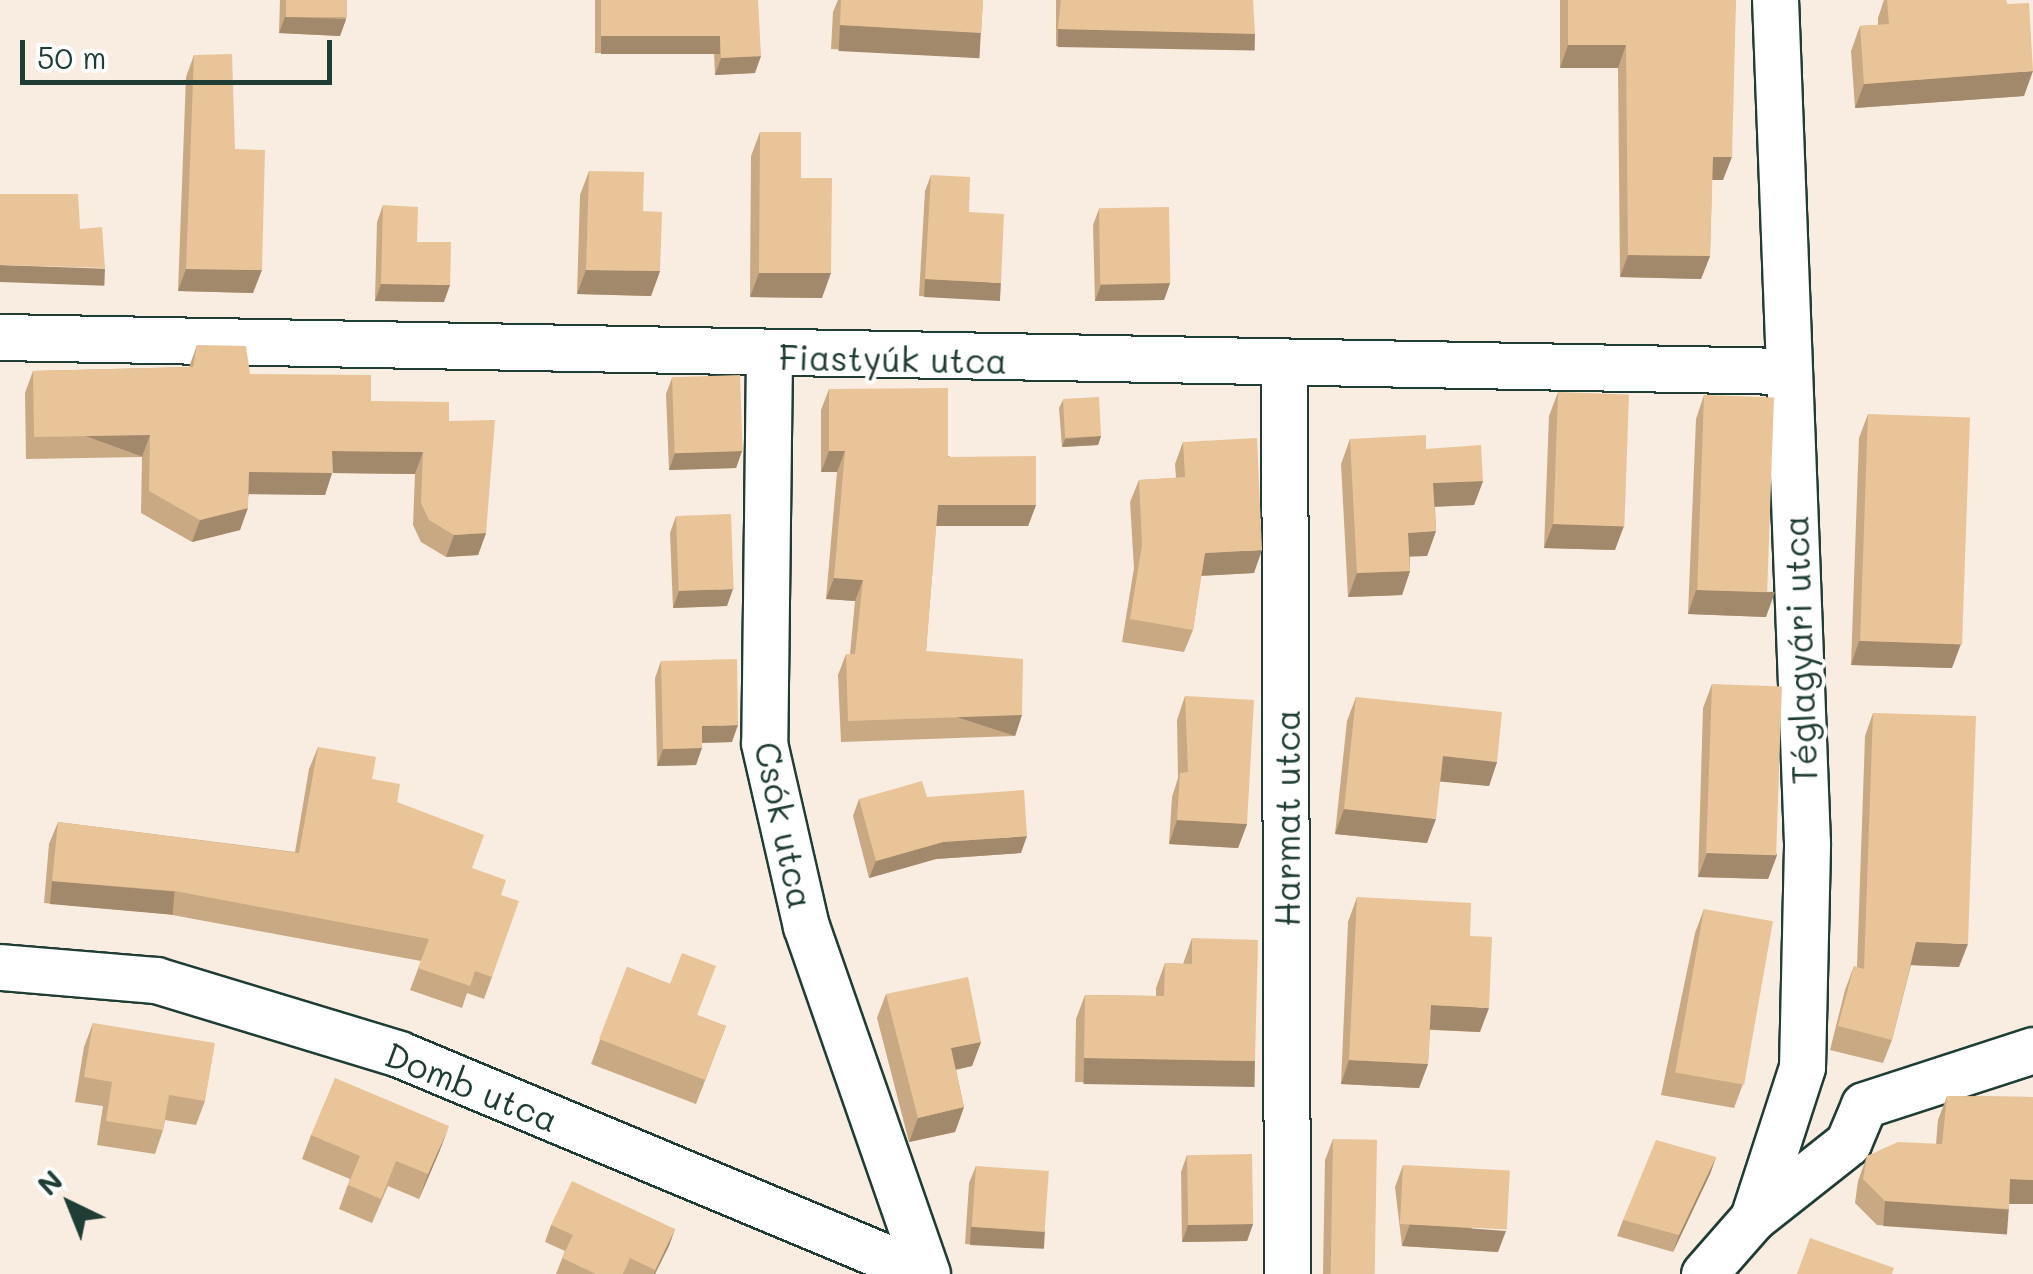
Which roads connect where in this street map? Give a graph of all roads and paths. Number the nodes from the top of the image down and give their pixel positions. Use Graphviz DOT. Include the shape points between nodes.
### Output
graph roads {
  1 [pos="1775,0"];
  2 [pos="0,337"];
  3 [pos="769,356"];
  4 [pos="1284,362"];
  5 [pos="1786,370"];
  6 [pos="0,967"];
  7 [pos="2033,1050"];
  8 [pos="1753,1218"];
  9 [pos="926,1274"];
  10 [pos="1287,1274"];
  11 [pos="1704,1274"];
  1 -- 5 [label="street, Téglagyári utca"];
  2 -- 3 [label="street, Fiastyúk utca"];
  3 -- 4 [label="street, Fiastyúk utca"];
  3 -- 9 [label="street, Csók utca" via="764,743 806,926"];
  4 -- 5 [label="street, Fiastyúk utca"];
  4 -- 10 [label="street, Harmat utca"];
  5 -- 8 [label="street, Téglagyári utca" via="1807,843 1802,1067"];
  6 -- 9 [label="street, Domb utca" via="156,980 399,1054"];
  7 -- 8 [label="street" via="1864,1105 1848,1143"];
  8 -- 11 [label="street, Téglagyári utca"];
}
